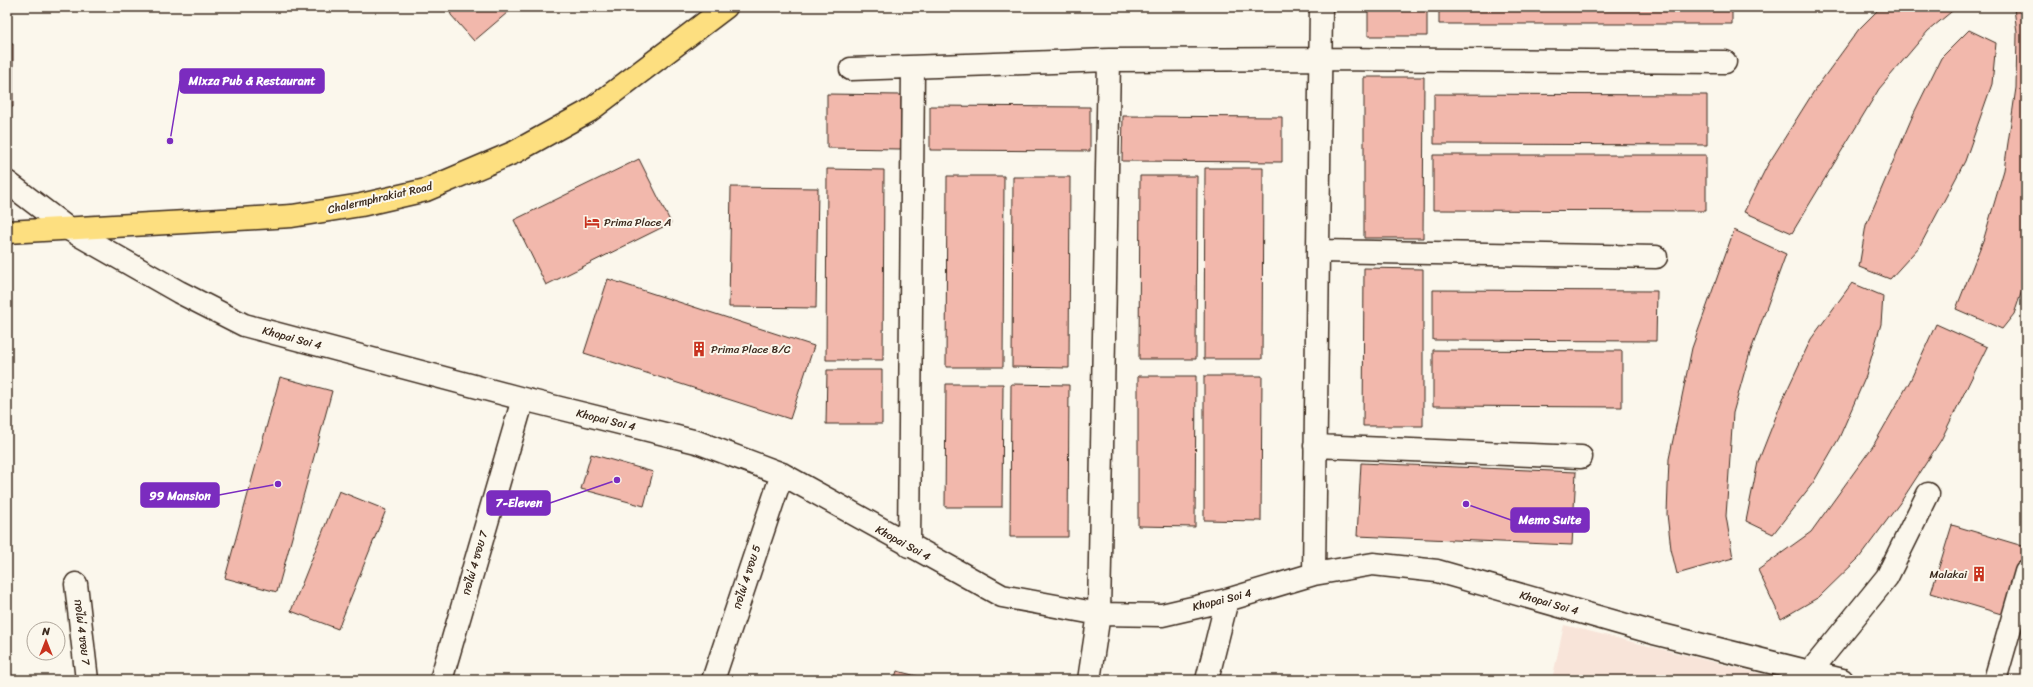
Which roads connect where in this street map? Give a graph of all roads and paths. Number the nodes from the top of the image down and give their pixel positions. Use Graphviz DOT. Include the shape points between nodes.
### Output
graph roads {
  1 [pos="726,7"];
  2 [pos="1321,7"];
  3 [pos="1322,59"];
  4 [pos="1109,60"];
  5 [pos="1725,62"];
  6 [pos="913,68"];
  7 [pos="851,69"];
  8 [pos="7,182"];
  9 [pos="70,230"];
  10 [pos="7,232"];
  11 [pos="1319,251"];
  12 [pos="1656,257"];
  13 [pos="523,399"];
  14 [pos="1315,446"];
  15 [pos="1581,458"];
  16 [pos="782,474"];
  17 [pos="1928,494"];
  18 [pos="909,546"];
  19 [pos="2026,572"];
  20 [pos="1314,574"];
  21 [pos="76,584"];
  22 [pos="1227,600"];
  23 [pos="1099,614"];
  24 [pos="1810,672"];
  25 [pos="88,680"];
  26 [pos="441,680"];
  27 [pos="713,680"];
  28 [pos="1089,680"];
  29 [pos="1207,680"];
  30 [pos="1842,680"];
  31 [pos="1995,680"];
  1 -- 9 [label="main road, Chalermphrakiat Road" via="589,111 515,152 426,190 361,205 292,216"];
  2 -- 3 [label="street"];
  3 -- 4 [label="street"];
  3 -- 5 [label="street"];
  3 -- 11 [label="street"];
  4 -- 6 [label="street"];
  4 -- 23 [label="street"];
  6 -- 7 [label="street"];
  6 -- 18 [label="street"];
  8 -- 9 [label="street, Khopai Soi 4"];
  9 -- 10 [label="main road, Chalermphrakiat Road"];
  9 -- 13 [label="street, Khopai Soi 4" via="179,292 244,325"];
  11 -- 12 [label="street"];
  11 -- 14 [label="street"];
  13 -- 16 [label="street, Khopai Soi 4" via="697,442"];
  13 -- 26 [label="street, กอไผ่ 4 ซอย 7"];
  14 -- 15 [label="street"];
  14 -- 20 [label="street"];
  16 -- 18 [label="street, Khopai Soi 4"];
  16 -- 27 [label="street, กอไผ่ 4 ซอย 5"];
  17 -- 24 [label="street" via="1887,577"];
  18 -- 23 [label="street, Khopai Soi 4" via="1002,596"];
  19 -- 31 [label="street"];
  20 -- 22 [label="street, Khopai Soi 4"];
  20 -- 24 [label="street, Khopai Soi 4" via="1373,564 1437,571 1654,633"];
  21 -- 25 [label="street, กอไผ่ 4 ซอย 7"];
  22 -- 23 [label="street, Khopai Soi 4" via="1162,615"];
  22 -- 29 [label="street"];
  23 -- 28 [label="street"];
  24 -- 30 [label="street, Khopai Soi 4"];
}
